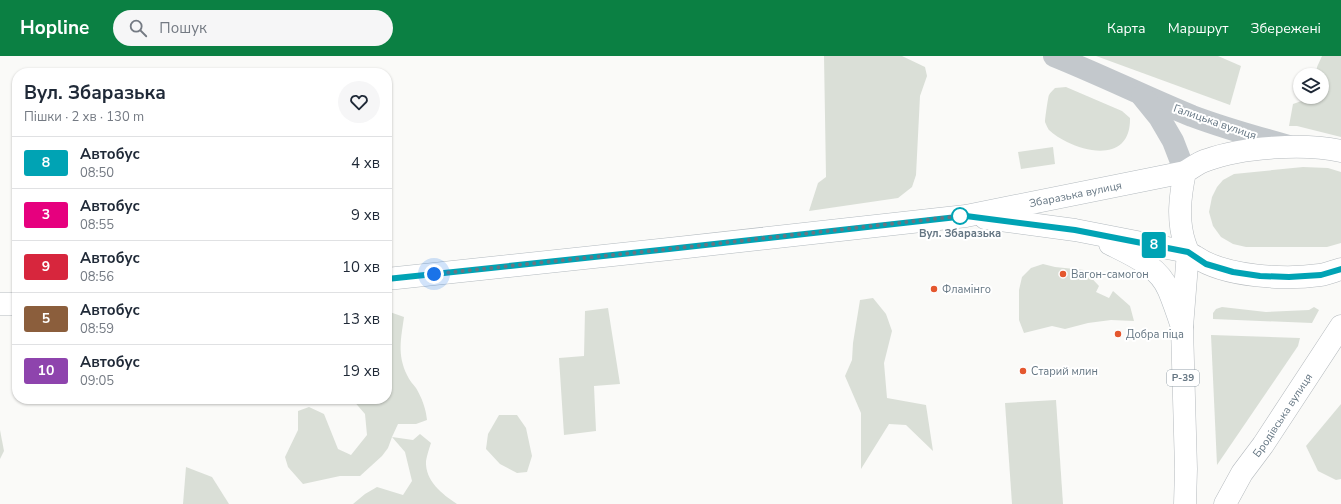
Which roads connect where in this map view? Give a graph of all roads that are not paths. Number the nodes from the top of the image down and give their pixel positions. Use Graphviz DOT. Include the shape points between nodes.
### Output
graph roads {
  1 [pos="1054,56"];
  2 [pos="1142,95"];
  3 [pos="1290,147"];
  4 [pos="1341,151"];
  5 [pos="1185,172"];
  6 [pos="966,216"];
  7 [pos="1087,232"];
  8 [pos="1188,252"];
  9 [pos="1341,269"];
  10 [pos="392,278"];
  11 [pos="0,304"];
  12 [pos="12,304"];
  13 [pos="1341,326"];
  14 [pos="1182,327"];
  15 [pos="1185,504"];
  16 [pos="1225,504"];
  1 -- 2 [label="street, Галицька вулиця"];
  2 -- 3 [label="street, Галицька вулиця" via="1193,116"];
  2 -- 5 [label="street, Галицька вулиця" via="1159,116"];
  3 -- 4 [label="main road, Збаразька вулиця" via="1330,148"];
  3 -- 5 [label="main road, Збаразька вулиця" via="1233,152 1205,160"];
  5 -- 6 [label="main road, Збаразька вулиця"];
  5 -- 8 [label="main road, Р-39" via="1181,192 1180,230"];
  6 -- 7 [label="main road, Збаразька вулиця"];
  6 -- 10 [label="main road, Збаразька вулиця"];
  7 -- 8 [label="main road, Збаразька вулиця"];
  7 -- 14 [label="main road" via="1140,260 1158,274 1169,290"];
  8 -- 9 [label="main road" via="1206,264 1260,276 1321,275"];
  8 -- 14 [label="main road, Р-39"];
  11 -- 12 [label="main road"];
  13 -- 16 [label="main road, Бродівська вулиця" via="1242,473"];
  14 -- 15 [label="main road, Р-39"];
}
